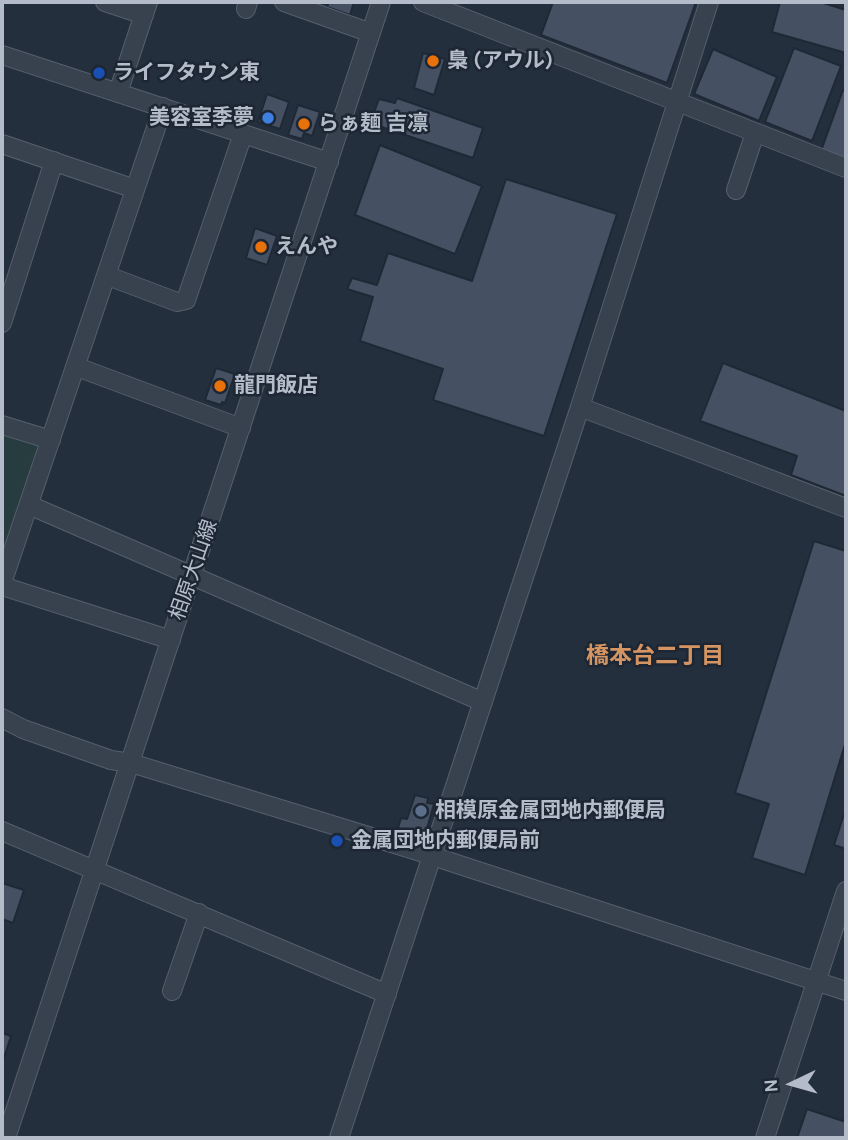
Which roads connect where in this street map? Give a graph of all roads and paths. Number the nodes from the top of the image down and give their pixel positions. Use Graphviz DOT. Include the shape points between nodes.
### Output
graph roads {
  1 [pos="105,2"];
  2 [pos="284,2"];
  3 [pos="381,2"];
  4 [pos="423,2"];
  5 [pos="709,2"];
  6 [pos="146,8"];
  7 [pos="371,33"];
  8 [pos="2,55"];
  9 [pos="118,93"];
  10 [pos="676,101"];
  11 [pos="163,107"];
  12 [pos="755,132"];
  13 [pos="243,134"];
  14 [pos="2,144"];
  15 [pos="54,161"];
  16 [pos="329,162"];
  17 [pos="846,168"];
  18 [pos="135,189"];
  19 [pos="736,190"];
  20 [pos="108,276"];
  21 [pos="2,323"];
  22 [pos="77,367"];
  23 [pos="580,407"];
  24 [pos="2,425"];
  25 [pos="241,428"];
  26 [pos="51,440"];
  27 [pos="29,505"];
  28 [pos="846,508"];
  29 [pos="193,577"];
  30 [pos="2,584"];
  31 [pos="171,639"];
  32 [pos="483,702"];
  33 [pos="2,718"];
  34 [pos="131,763"];
  35 [pos="2,831"];
  36 [pos="432,857"];
  37 [pos="95,869"];
  38 [pos="846,891"];
  39 [pos="199,913"];
  40 [pos="817,982"];
  41 [pos="172,991"];
  42 [pos="846,991"];
  43 [pos="387,994"];
  44 [pos="6,1138"];
  45 [pos="339,1138"];
  46 [pos="765,1138"];
  1 -- 6 [label="street"];
  2 -- 7 [label="street"];
  3 -- 7 [label="street, 相原大山線"];
  4 -- 10 [label="street"];
  5 -- 10 [label="street"];
  6 -- 9 [label="street"];
  7 -- 16 [label="street, 相原大山線"];
  8 -- 9 [label="street"];
  9 -- 11 [label="street"];
  10 -- 12 [label="street"];
  10 -- 23 [label="street"];
  11 -- 13 [label="street"];
  11 -- 18 [label="street"];
  12 -- 17 [label="street"];
  12 -- 19 [label="street"];
  13 -- 16 [label="street"];
  13 -- 20 [label="street" via="186,300 177,302"];
  14 -- 15 [label="street"];
  15 -- 18 [label="street"];
  15 -- 21 [label="street"];
  16 -- 25 [label="street, 相原大山線"];
  18 -- 20 [label="street"];
  20 -- 22 [label="street"];
  22 -- 25 [label="street"];
  22 -- 26 [label="street"];
  23 -- 28 [label="street"];
  23 -- 32 [label="street"];
  24 -- 26 [label="street"];
  25 -- 29 [label="street, 相原大山線"];
  26 -- 27 [label="street"];
  27 -- 29 [label="street"];
  27 -- 30 [label="street"];
  29 -- 31 [label="street, 相原大山線"];
  29 -- 32 [label="street"];
  30 -- 31 [label="street"];
  31 -- 34 [label="street, 相原大山線"];
  32 -- 36 [label="street"];
  33 -- 34 [label="street" via="65,745"];
  34 -- 36 [label="street"];
  34 -- 37 [label="street, 相原大山線"];
  35 -- 37 [label="street"];
  36 -- 40 [label="street"];
  36 -- 43 [label="street"];
  37 -- 39 [label="street"];
  37 -- 44 [label="street, 相原大山線"];
  38 -- 40 [label="street"];
  39 -- 41 [label="street"];
  39 -- 43 [label="street"];
  40 -- 42 [label="street"];
  40 -- 46 [label="street"];
  43 -- 45 [label="street"];
}
